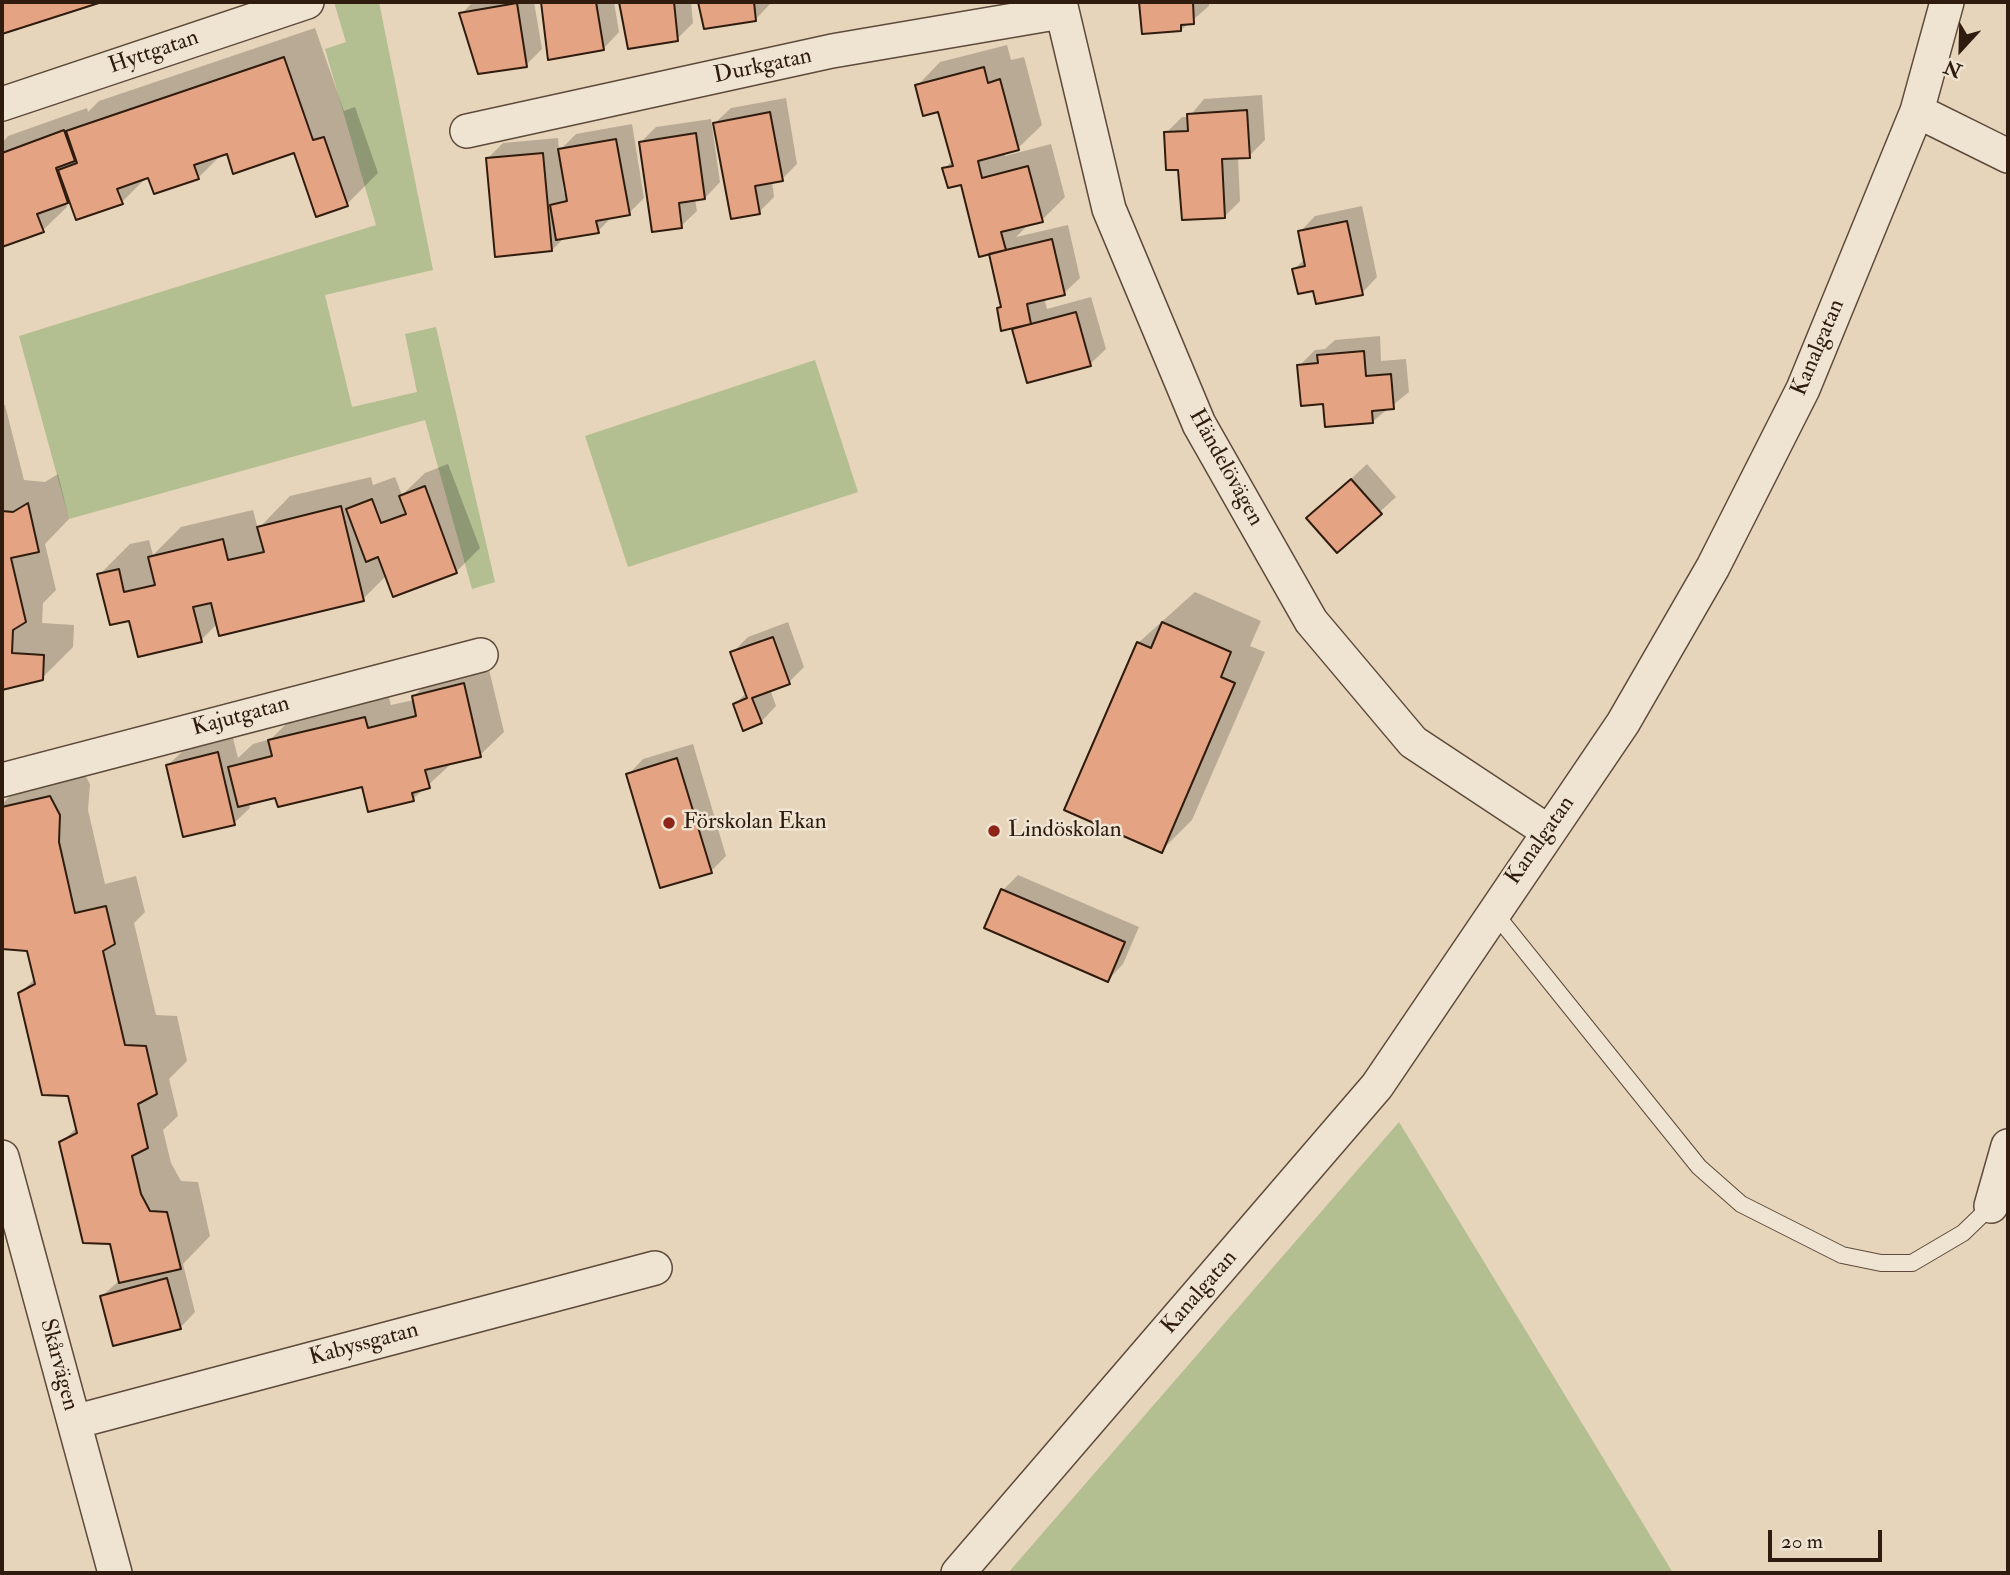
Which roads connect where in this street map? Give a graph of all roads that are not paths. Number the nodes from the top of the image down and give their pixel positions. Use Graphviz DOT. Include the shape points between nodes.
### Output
graph roads {
  1 [pos="307,2"];
  2 [pos="1947,2"];
  3 [pos="1060,7"];
  4 [pos="2,104"];
  5 [pos="1917,111"];
  6 [pos="467,131"];
  7 [pos="2008,156"];
  8 [pos="481,655"];
  9 [pos="2,780"];
  10 [pos="1549,832"];
  11 [pos="1493,911"];
  12 [pos="2008,1146"];
  13 [pos="2,1157"];
  14 [pos="1991,1206"];
  15 [pos="655,1268"];
  16 [pos="74,1422"];
  17 [pos="115,1573"];
  18 [pos="958,1573"];
  1 -- 4 [label="street, Hyttgatan"];
  2 -- 5 [label="street, Kanalgatan"];
  3 -- 6 [label="street, Durkgatan" via="832,51"];
  3 -- 10 [label="street, Händelövägen" via="1109,209 1199,424 1311,621 1413,742"];
  5 -- 7 [label="street"];
  5 -- 10 [label="street, Kanalgatan" via="1803,389 1713,568 1623,723"];
  8 -- 9 [label="street, Kajutgatan"];
  10 -- 11 [label="street, Kanalgatan"];
  11 -- 14 [label="lane" via="1699,1167 1741,1204 1842,1255 1881,1264 1912,1263 1963,1233"];
  11 -- 18 [label="street, Kanalgatan" via="1377,1086"];
  12 -- 14 [label="street"];
  13 -- 16 [label="street, Skårvägen"];
  15 -- 16 [label="street, Kabyssgatan"];
  16 -- 17 [label="street, Skårvägen"];
}
